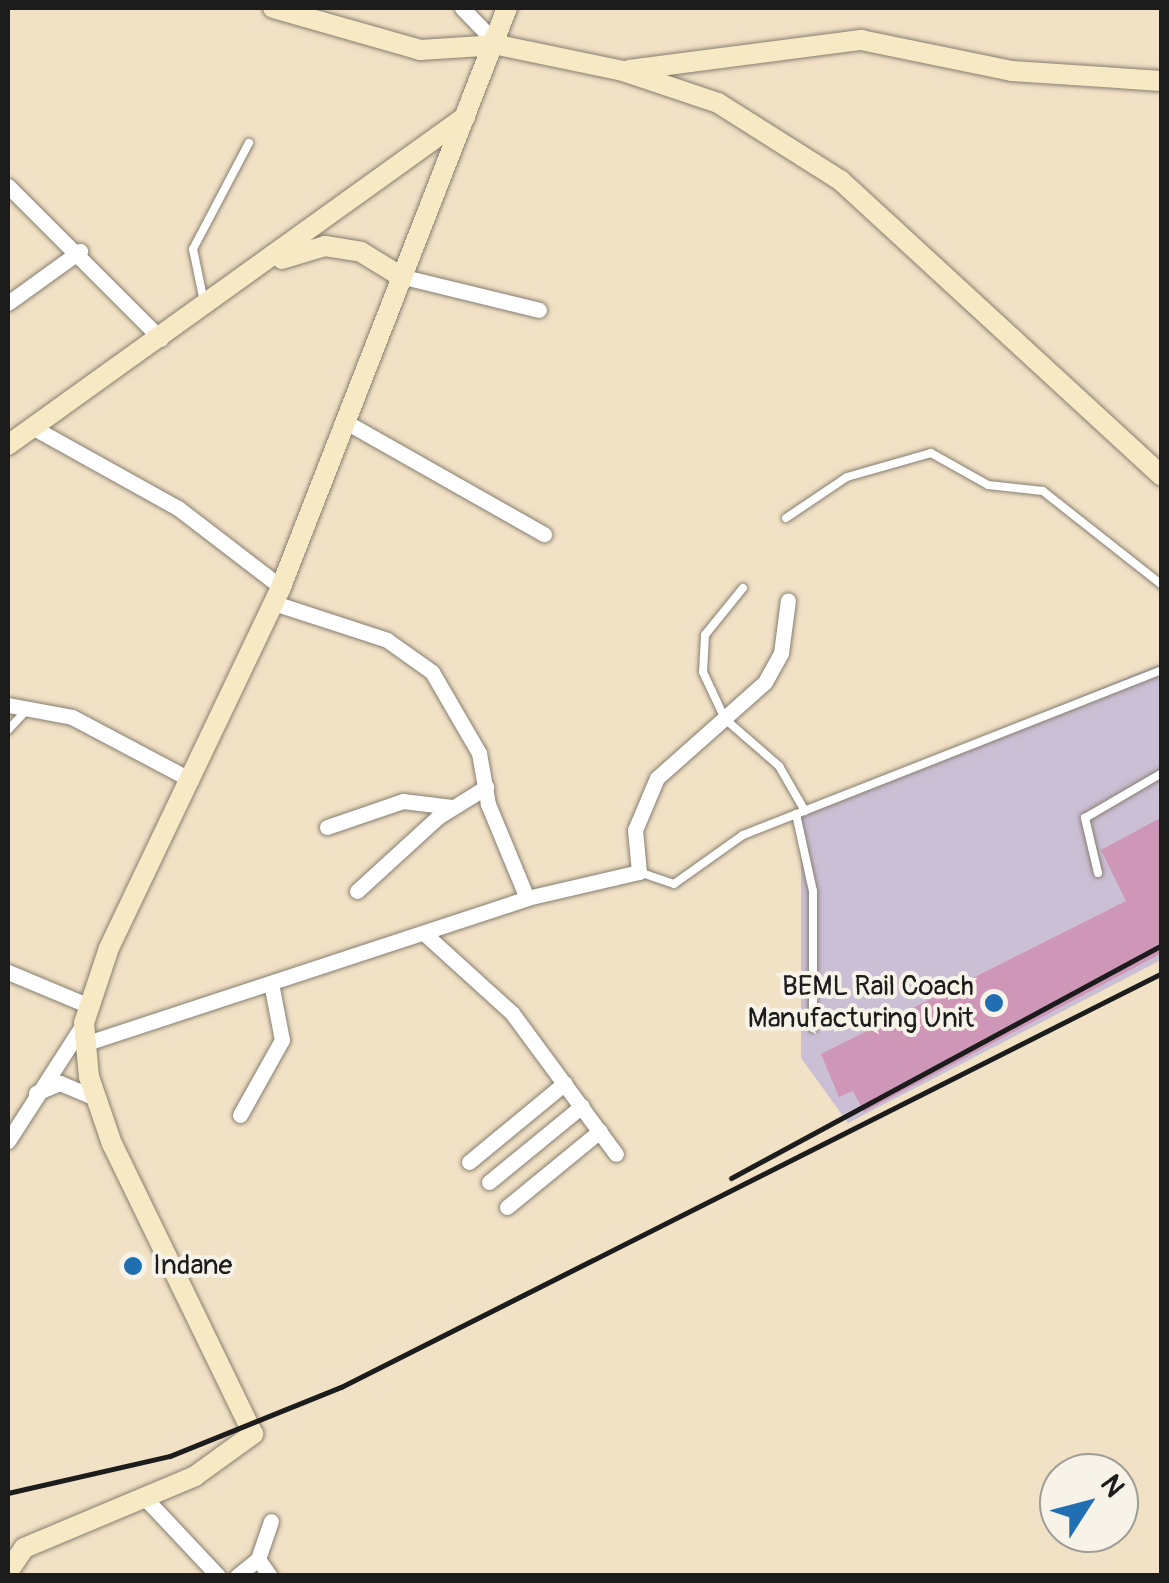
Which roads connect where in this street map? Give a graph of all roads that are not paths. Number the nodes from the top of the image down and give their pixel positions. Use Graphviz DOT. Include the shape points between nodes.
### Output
graph roads {
  1 [pos="273,8"];
  2 [pos="462,8"];
  3 [pos="510,8"];
  4 [pos="498,45"];
  5 [pos="552,58"];
  6 [pos="623,71"];
  7 [pos="1162,81"];
  8 [pos="466,116"];
  9 [pos="249,143"];
  10 [pos="8,186"];
  11 [pos="80,251"];
  12 [pos="266,264"];
  13 [pos="400,276"];
  14 [pos="8,303"];
  15 [pos="207,306"];
  16 [pos="539,310"];
  17 [pos="161,339"];
  18 [pos="344,421"];
  19 [pos="34,428"];
  20 [pos="8,445"];
  21 [pos="1162,476"];
  22 [pos="786,518"];
  23 [pos="544,534"];
  24 [pos="1162,586"];
  25 [pos="743,588"];
  26 [pos="278,595"];
  27 [pos="788,600"];
  28 [pos="1162,670"];
  29 [pos="8,705"];
  30 [pos="26,711"];
  31 [pos="725,719"];
  32 [pos="8,730"];
  33 [pos="1162,773"];
  34 [pos="190,780"];
  35 [pos="486,788"];
  36 [pos="452,807"];
  37 [pos="801,812"];
  38 [pos="327,828"];
  39 [pos="639,872"];
  40 [pos="1098,873"];
  41 [pos="358,891"];
  42 [pos="527,898"];
  43 [pos="426,935"];
  44 [pos="8,972"];
  45 [pos="271,983"];
  46 [pos="85,1024"];
  47 [pos="813,1028"];
  48 [pos="565,1083"];
  49 [pos="32,1095"];
  50 [pos="95,1098"];
  51 [pos="582,1106"];
  52 [pos="240,1114"];
  53 [pos="600,1131"];
  54 [pos="8,1141"];
  55 [pos="616,1154"];
  56 [pos="469,1162"];
  57 [pos="489,1182"];
  58 [pos="507,1207"];
  59 [pos="143,1496"];
  60 [pos="270,1522"];
  61 [pos="258,1559"];
  62 [pos="8,1572"];
  63 [pos="218,1576"];
  64 [pos="238,1576"];
  65 [pos="270,1576"];
  1 -- 4 [label="main road" via="420,50"];
  2 -- 4 [label="street"];
  3 -- 4 [label="main road"];
  3 -- 5 [label="main road" via="517,37"];
  4 -- 5 [label="main road"];
  4 -- 8 [label="main road"];
  5 -- 6 [label="main road"];
  6 -- 7 [label="main road" via="862,40 1012,71"];
  6 -- 21 [label="main road" via="718,104 840,180"];
  8 -- 12 [label="main road"];
  8 -- 13 [label="main road"];
  9 -- 15 [label="lane" via="193,250 192,273"];
  10 -- 11 [label="street"];
  11 -- 14 [label="street"];
  11 -- 17 [label="street"];
  12 -- 13 [label="main road" via="325,246 379,260"];
  12 -- 15 [label="main road"];
  13 -- 16 [label="street"];
  13 -- 18 [label="main road"];
  15 -- 17 [label="main road"];
  17 -- 19 [label="main road"];
  18 -- 23 [label="street"];
  18 -- 26 [label="main road"];
  19 -- 20 [label="main road"];
  19 -- 26 [label="street" via="178,508"];
  22 -- 24 [label="lane" via="847,477 931,452 988,485 1043,491"];
  25 -- 31 [label="lane" via="714,620 702,652"];
  26 -- 34 [label="main road"];
  26 -- 35 [label="street" via="420,659 479,753"];
  27 -- 31 [label="street" via="775,669"];
  28 -- 37 [label="lane"];
  29 -- 30 [label="street"];
  30 -- 32 [label="lane"];
  30 -- 34 [label="street" via="72,717"];
  31 -- 37 [label="lane" via="779,766"];
  31 -- 39 [label="street" via="657,778 635,830"];
  33 -- 40 [label="lane" via="1084,818"];
  34 -- 46 [label="main road"];
  35 -- 36 [label="street"];
  35 -- 42 [label="street"];
  36 -- 38 [label="street" via="402,801"];
  36 -- 41 [label="street"];
  37 -- 39 [label="lane" via="733,839 674,884"];
  37 -- 47 [label="lane" via="813,891"];
  39 -- 42 [label="street"];
  42 -- 43 [label="street"];
  43 -- 45 [label="street"];
  43 -- 48 [label="street" via="505,1005"];
  44 -- 46 [label="street"];
  45 -- 46 [label="street"];
  45 -- 52 [label="street" via="282,1040"];
  46 -- 49 [label="street"];
  46 -- 50 [label="main road"];
  48 -- 51 [label="street"];
  48 -- 56 [label="street"];
  49 -- 50 [label="street" via="60,1083"];
  49 -- 54 [label="street"];
  50 -- 59 [label="main road" via="253,1424 242,1451"];
  51 -- 53 [label="street"];
  51 -- 57 [label="street"];
  53 -- 55 [label="street"];
  53 -- 58 [label="street"];
  59 -- 62 [label="main road" via="24,1548"];
  59 -- 63 [label="street"];
  60 -- 61 [label="street"];
  61 -- 64 [label="street"];
  61 -- 65 [label="street"];
}
